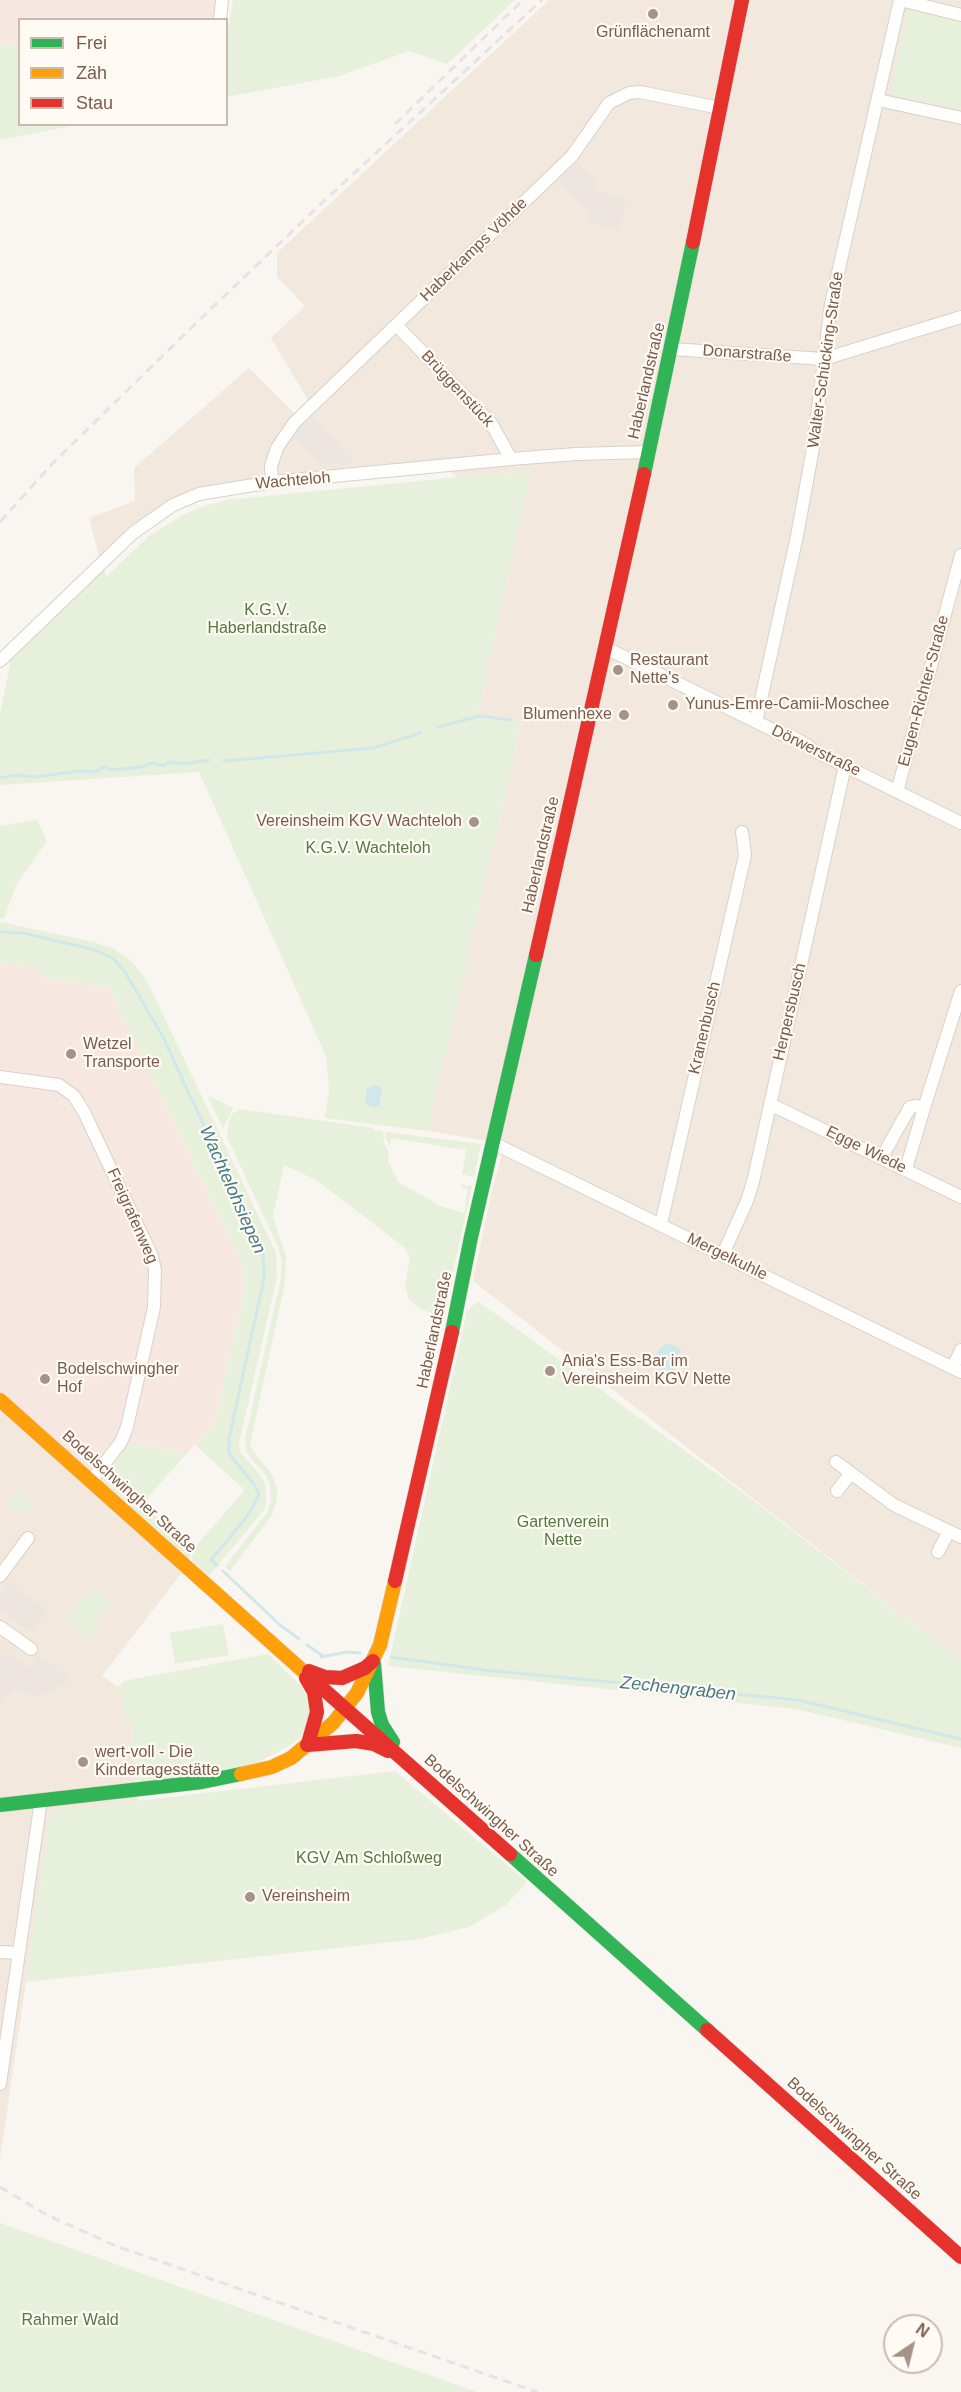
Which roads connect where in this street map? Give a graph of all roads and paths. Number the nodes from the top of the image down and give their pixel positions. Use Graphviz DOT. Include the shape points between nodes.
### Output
graph roads {
  1 [pos="222,0"];
  2 [pos="742,0"];
  3 [pos="900,0"];
  4 [pos="961,15"];
  5 [pos="220,18"];
  6 [pos="878,100"];
  7 [pos="720,108"];
  8 [pos="961,118"];
  9 [pos="961,317"];
  10 [pos="396,325"];
  11 [pos="671,349"];
  12 [pos="824,359"];
  13 [pos="648,452"];
  14 [pos="511,459"];
  15 [pos="272,482"];
  16 [pos="961,555"];
  17 [pos="606,648"];
  18 [pos="0,661"];
  19 [pos="756,722"];
  20 [pos="845,766"];
  21 [pos="897,792"];
  22 [pos="961,823"];
  23 [pos="742,832"];
  24 [pos="961,991"];
  25 [pos="0,1077"];
  26 [pos="770,1104"];
  27 [pos="924,1108"];
  28 [pos="493,1143"];
  29 [pos="882,1157"];
  30 [pos="906,1169"];
  31 [pos="961,1197"];
  32 [pos="661,1224"];
  33 [pos="723,1254"];
  34 [pos="961,1350"];
  35 [pos="957,1370"];
  36 [pos="0,1400"];
  37 [pos="836,1462"];
  38 [pos="851,1473"];
  39 [pos="91,1481"];
  40 [pos="837,1491"];
  41 [pos="949,1531"];
  42 [pos="961,1537"];
  43 [pos="28,1538"];
  44 [pos="938,1552"];
  45 [pos="0,1576"];
  46 [pos="0,1627"];
  47 [pos="31,1649"];
  48 [pos="373,1660"];
  49 [pos="298,1665"];
  50 [pos="346,1709"];
  51 [pos="307,1745"];
  52 [pos="404,1760"];
  53 [pos="41,1800"];
  54 [pos="0,1805"];
  55 [pos="0,1952"];
  56 [pos="18,1953"];
  57 [pos="0,2084"];
  58 [pos="961,2257"];
  1 -- 5 [label="street"];
  2 -- 7 [label="street, Haberlandstraße"];
  3 -- 4 [label="street"];
  3 -- 6 [label="street, Walter-Schücking-Straße"];
  6 -- 8 [label="street"];
  6 -- 12 [label="street, Walter-Schücking-Straße" via="831,304"];
  7 -- 10 [label="street, Haberkamps Vöhde" via="640,92 616,98 572,156"];
  7 -- 11 [label="street, Haberlandstraße"];
  9 -- 12 [label="street, Donarstraße"];
  10 -- 14 [label="street, Brüggenstück" via="491,423"];
  10 -- 15 [label="street, Haberkamps Vöhde" via="285,434 272,466"];
  11 -- 12 [label="street, Donarstraße"];
  11 -- 13 [label="street, Haberlandstraße"];
  12 -- 19 [label="street, Walter-Schücking-Straße" via="799,525"];
  13 -- 14 [label="street, Wachteloh"];
  13 -- 17 [label="street, Haberlandstraße"];
  14 -- 15 [label="street, Wachteloh"];
  15 -- 18 [label="street, Wachteloh" via="199,494 147,521"];
  16 -- 21 [label="street, Eugen-Richter-Straße"];
  17 -- 19 [label="street, Dörwerstraße"];
  17 -- 28 [label="street, Haberlandstraße"];
  19 -- 20 [label="street, Dörwerstraße"];
  20 -- 21 [label="street, Dörwerstraße"];
  20 -- 26 [label="street, Herpersbusch"];
  21 -- 22 [label="street, Dörwerstraße"];
  23 -- 32 [label="street, Kranenbusch" via="745,855"];
  24 -- 27 [label="street"];
  25 -- 39 [label="street, Freigrafenweg" via="59,1085 74,1096 152,1256 154,1307 127,1427"];
  26 -- 29 [label="street, Egge Wiede"];
  26 -- 33 [label="street, Herpersbusch" via="747,1201"];
  27 -- 29 [label="street" via="910,1107"];
  27 -- 30 [label="street"];
  28 -- 32 [label="street, Mergelkuhle"];
  28 -- 48 [label="street, Haberlandstraße" via="444,1370 380,1645"];
  29 -- 30 [label="street, Egge Wiede"];
  30 -- 31 [label="street, Egge Wiede"];
  32 -- 33 [label="street, Mergelkuhle"];
  33 -- 35 [label="street, Mergelkuhle"];
  34 -- 35 [label="street"];
  36 -- 39 [label="street, Bodelschwingher Straße"];
  37 -- 38 [label="street"];
  38 -- 40 [label="street"];
  38 -- 41 [label="street" via="894,1505"];
  39 -- 49 [label="street, Bodelschwingher Straße"];
  41 -- 42 [label="street"];
  41 -- 44 [label="street"];
  43 -- 45 [label="street"];
  46 -- 47 [label="street"];
  48 -- 49 [label="street" via="365,1668 333,1678"];
  48 -- 50 [label="street, Haberlandstraße" via="366,1679"];
  48 -- 52 [label="street" via="382,1725"];
  49 -- 50 [label="street, Bodelschwingher Straße"];
  49 -- 51 [label="street" via="316,1702 316,1719"];
  50 -- 51 [label="street, Haberlandstraße"];
  50 -- 52 [label="street, Bodelschwingher Straße"];
  51 -- 52 [label="street" via="356,1741 374,1744"];
  51 -- 53 [label="street, Haberlandstraße" via="272,1767 231,1777"];
  52 -- 58 [label="street, Bodelschwingher Straße"];
  53 -- 54 [label="street, Haberlandstraße"];
  53 -- 56 [label="street"];
  55 -- 56 [label="street"];
  56 -- 57 [label="street"];
}
